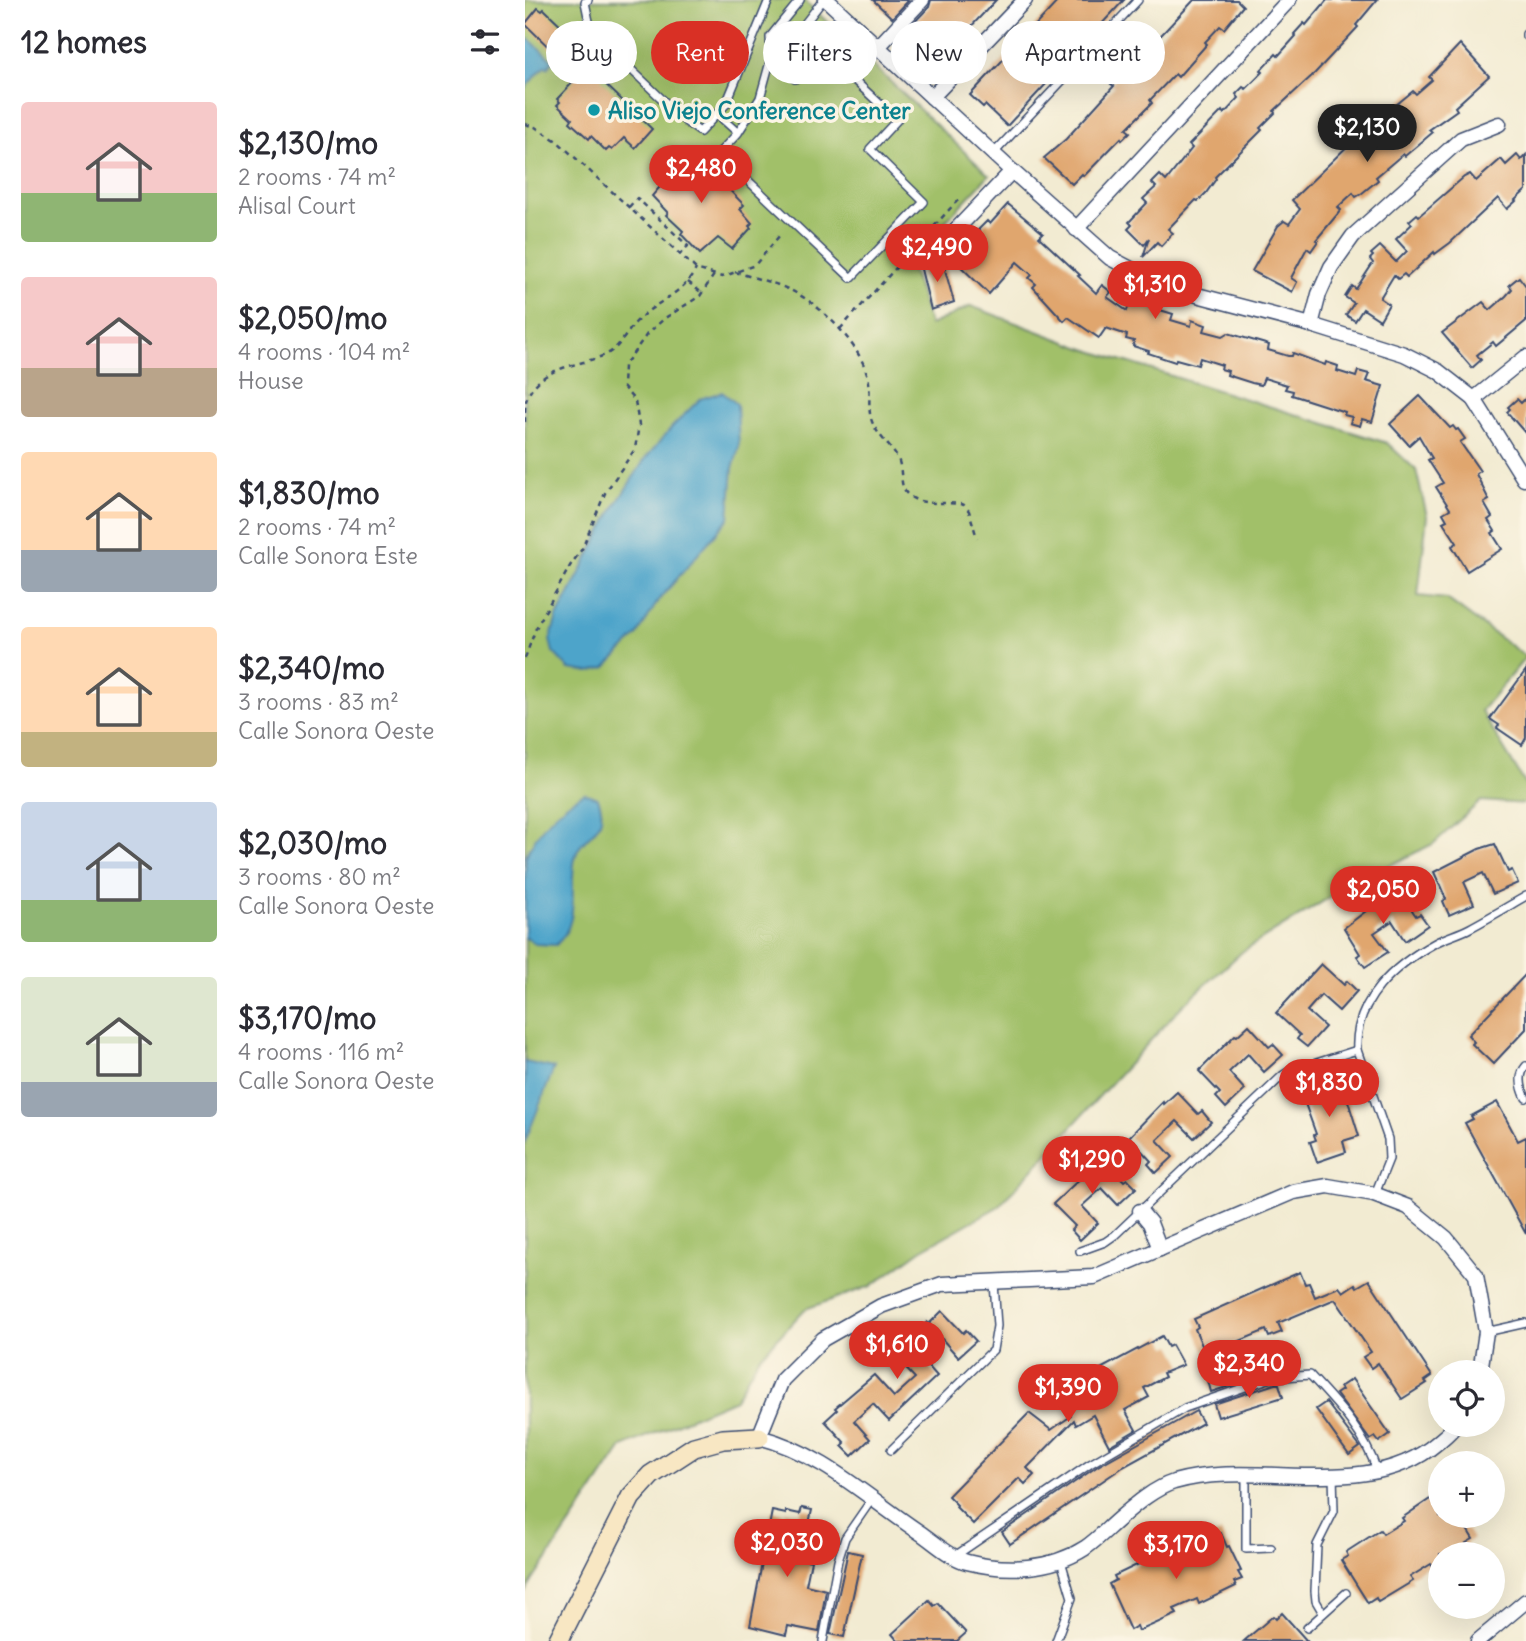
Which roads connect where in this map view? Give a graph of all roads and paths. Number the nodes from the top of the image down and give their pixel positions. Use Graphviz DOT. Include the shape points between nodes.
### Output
graph roads {
  1 [pos="769,0"];
  2 [pos="800,0"];
  3 [pos="825,0"];
  4 [pos="922,0"];
  5 [pos="1025,0"];
  6 [pos="1138,0"];
  7 [pos="1289,0"];
  8 [pos="587,1"];
  9 [pos="783,21"];
  10 [pos="808,21"];
  11 [pos="848,21"];
  12 [pos="877,47"];
  13 [pos="763,84"];
  14 [pos="858,84"];
  15 [pos="932,97"];
  16 [pos="717,114"];
  17 [pos="525,124"];
  18 [pos="1499,124"];
  19 [pos="738,134"];
  20 [pos="994,153"];
  21 [pos="1012,171"];
  22 [pos="958,200"];
  23 [pos="629,207"];
  24 [pos="1076,229"];
  25 [pos="780,235"];
  26 [pos="950,236"];
  27 [pos="679,256"];
  28 [pos="696,269"];
  29 [pos="735,272"];
  30 [pos="714,275"];
  31 [pos="688,282"];
  32 [pos="702,293"];
  33 [pos="1311,325"];
  34 [pos="839,329"];
  35 [pos="1526,357"];
  36 [pos="1474,399"];
  37 [pos="525,422"];
  38 [pos="1524,479"];
  39 [pos="977,538"];
  40 [pos="525,658"];
  41 [pos="1526,896"];
  42 [pos="1357,1050"];
  43 [pos="1526,1066"];
  44 [pos="1526,1098"];
  45 [pos="1374,1194"];
  46 [pos="1140,1211"];
  47 [pos="1160,1249"];
  48 [pos="1080,1251"];
  49 [pos="994,1283"];
  50 [pos="1526,1323"];
  51 [pos="1486,1332"];
  52 [pos="1482,1360"];
  53 [pos="759,1437"];
  54 [pos="1442,1437"];
  55 [pos="891,1450"];
  56 [pos="1377,1472"];
  57 [pos="1246,1475"];
  58 [pos="1333,1475"];
  59 [pos="872,1499"];
  60 [pos="1271,1548"];
  61 [pos="955,1556"];
  62 [pos="1061,1561"];
  63 [pos="1346,1593"];
  64 [pos="1526,1601"];
  65 [pos="1323,1613"];
  66 [pos="1307,1628"];
  67 [pos="558,1641"];
  68 [pos="823,1641"];
  69 [pos="1056,1641"];
  70 [pos="1478,1641"];
  1 -- 16 [label="lane" via="726,104"];
  2 -- 9 [label="lane"];
  3 -- 10 [label="lane"];
  3 -- 11 [label="street"];
  4 -- 12 [label="street"];
  5 -- 15 [label="street"];
  6 -- 20 [label="lane"];
  7 -- 24 [label="street"];
  8 -- 16 [label="lane" via="591,31 686,122 700,132"];
  12 -- 15 [label="street"];
  13 -- 19 [label="lane"];
  14 -- 19 [label="lane" via="897,120 870,149 923,202 851,278 719,153"];
  15 -- 20 [label="street"];
  16 -- 19 [label="lane"];
  17 -- 23 [label="path" via="557,141"];
  18 -- 33 [label="street" via="1461,139 1353,236 1331,267"];
  20 -- 21 [label="street"];
  21 -- 24 [label="street"];
  21 -- 26 [label="street"];
  22 -- 34 [label="path"];
  23 -- 27 [label="path"];
  23 -- 27 [label="path" via="637,198 688,246"];
  24 -- 33 [label="street" via="1110,258 1148,278"];
  25 -- 29 [label="path" via="755,265"];
  27 -- 28 [label="path"];
  28 -- 30 [label="path"];
  28 -- 31 [label="path"];
  29 -- 30 [label="path"];
  29 -- 34 [label="path" via="795,292"];
  30 -- 32 [label="path"];
  31 -- 32 [label="path"];
  31 -- 37 [label="path" via="648,310 610,353 560,367 536,384 526,401"];
  32 -- 40 [label="path" via="647,334 624,366 624,387 635,401 639,425 635,449 604,493 582,549 536,628"];
  33 -- 36 [label="street" via="1404,354 1438,371"];
  34 -- 39 [label="path" via="861,356 868,379 869,415 897,457 907,494 919,501 964,505"];
  35 -- 36 [label="street"];
  36 -- 38 [label="street"];
  41 -- 42 [label="lane" via="1398,966 1359,1019"];
  42 -- 45 [label="lane" via="1388,1139 1389,1159"];
  42 -- 46 [label="lane" via="1282,1076"];
  43 -- 44 [label="lane" via="1521,1087"];
  45 -- 47 [label="street" via="1328,1186 1293,1192"];
  45 -- 51 [label="street" via="1408,1208 1446,1238 1476,1275"];
  46 -- 47 [label="street"];
  46 -- 48 [label="lane" via="1105,1242"];
  47 -- 49 [label="street" via="1094,1277"];
  49 -- 53 [label="street" via="942,1284 881,1306 823,1339 782,1380"];
  49 -- 55 [label="lane" via="997,1326 993,1350"];
  50 -- 51 [label="lane"];
  51 -- 52 [label="street"];
  53 -- 59 [label="street" via="822,1462"];
  53 -- 67 [label="street" via="694,1447 651,1475 631,1497"];
  54 -- 56 [label="street" via="1424,1454"];
  56 -- 58 [label="street"];
  56 -- 61 [label="lane" via="1347,1416 1310,1375 1271,1378 1185,1408 1090,1464"];
  57 -- 58 [label="street"];
  57 -- 60 [label="lane" via="1246,1549"];
  57 -- 62 [label="street" via="1173,1482 1138,1502 1086,1547"];
  58 -- 65 [label="lane" via="1333,1510 1317,1545 1315,1591"];
  59 -- 61 [label="street"];
  59 -- 68 [label="lane" via="845,1538"];
  61 -- 62 [label="street" via="964,1562 1008,1568"];
  62 -- 69 [label="lane" via="1072,1598"];
  63 -- 65 [label="lane"];
  64 -- 70 [label="street"];
  65 -- 66 [label="lane"];
}
